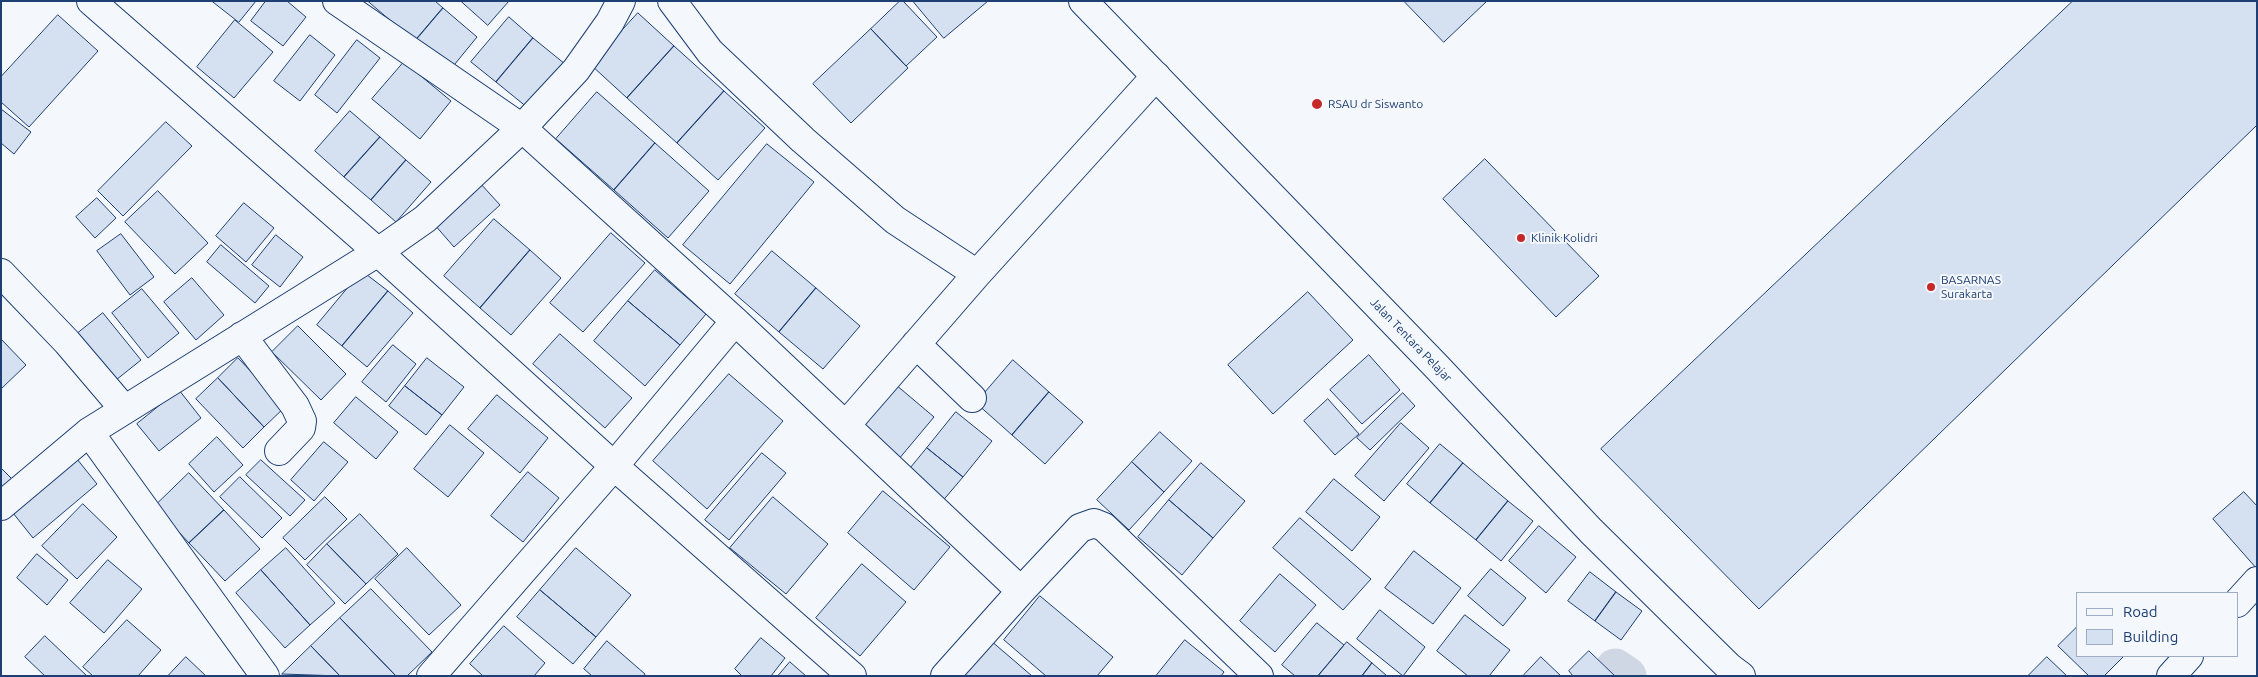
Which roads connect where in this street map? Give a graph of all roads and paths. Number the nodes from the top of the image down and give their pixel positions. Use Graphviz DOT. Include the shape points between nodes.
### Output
graph roads {
  1 [pos="91,1"];
  2 [pos="337,1"];
  3 [pos="672,1"];
  4 [pos="1083,1"];
  5 [pos="616,11"];
  6 [pos="1156,76"];
  7 [pos="522,128"];
  8 [pos="378,252"];
  9 [pos="1,273"];
  10 [pos="977,274"];
  11 [pos="735,321"];
  12 [pos="242,336"];
  13 [pos="916,344"];
  14 [pos="972,398"];
  15 [pos="124,409"];
  16 [pos="846,425"];
  17 [pos="89,432"];
  18 [pos="279,450"];
  19 [pos="614,466"];
  20 [pos="1,506"];
  21 [pos="2257,581"];
  22 [pos="1021,590"];
  23 [pos="2238,602"];
  24 [pos="2188,657"];
  25 [pos="442,672"];
  26 [pos="1729,673"];
  27 [pos="265,676"];
  28 [pos="852,676"];
  29 [pos="945,676"];
  30 [pos="1259,676"];
  31 [pos="2171,676"];
  1 -- 8 [label="street"];
  2 -- 7 [label="street"];
  3 -- 10 [label="street" via="710,52 803,140 895,220"];
  4 -- 6 [label="street, Jalan Tentara Pelajar"];
  5 -- 7 [label="street" via="576,70"];
  6 -- 10 [label="street"];
  6 -- 26 [label="street, Jalan Tentara Pelajar"];
  7 -- 8 [label="street" via="425,218"];
  7 -- 11 [label="street"];
  8 -- 12 [label="street"];
  8 -- 19 [label="street"];
  9 -- 15 [label="street" via="67,342"];
  10 -- 13 [label="street"];
  11 -- 16 [label="street"];
  11 -- 19 [label="street"];
  12 -- 15 [label="street"];
  12 -- 18 [label="street" via="295,406 302,421 301,428"];
  13 -- 14 [label="street"];
  13 -- 16 [label="street"];
  15 -- 17 [label="street"];
  16 -- 22 [label="street"];
  17 -- 20 [label="street"];
  17 -- 27 [label="street"];
  19 -- 25 [label="street"];
  19 -- 28 [label="street"];
  21 -- 23 [label="street"];
  22 -- 29 [label="street"];
  22 -- 30 [label="street" via="1080,528 1091,523 1099,524"];
  24 -- 31 [label="street"];
}
